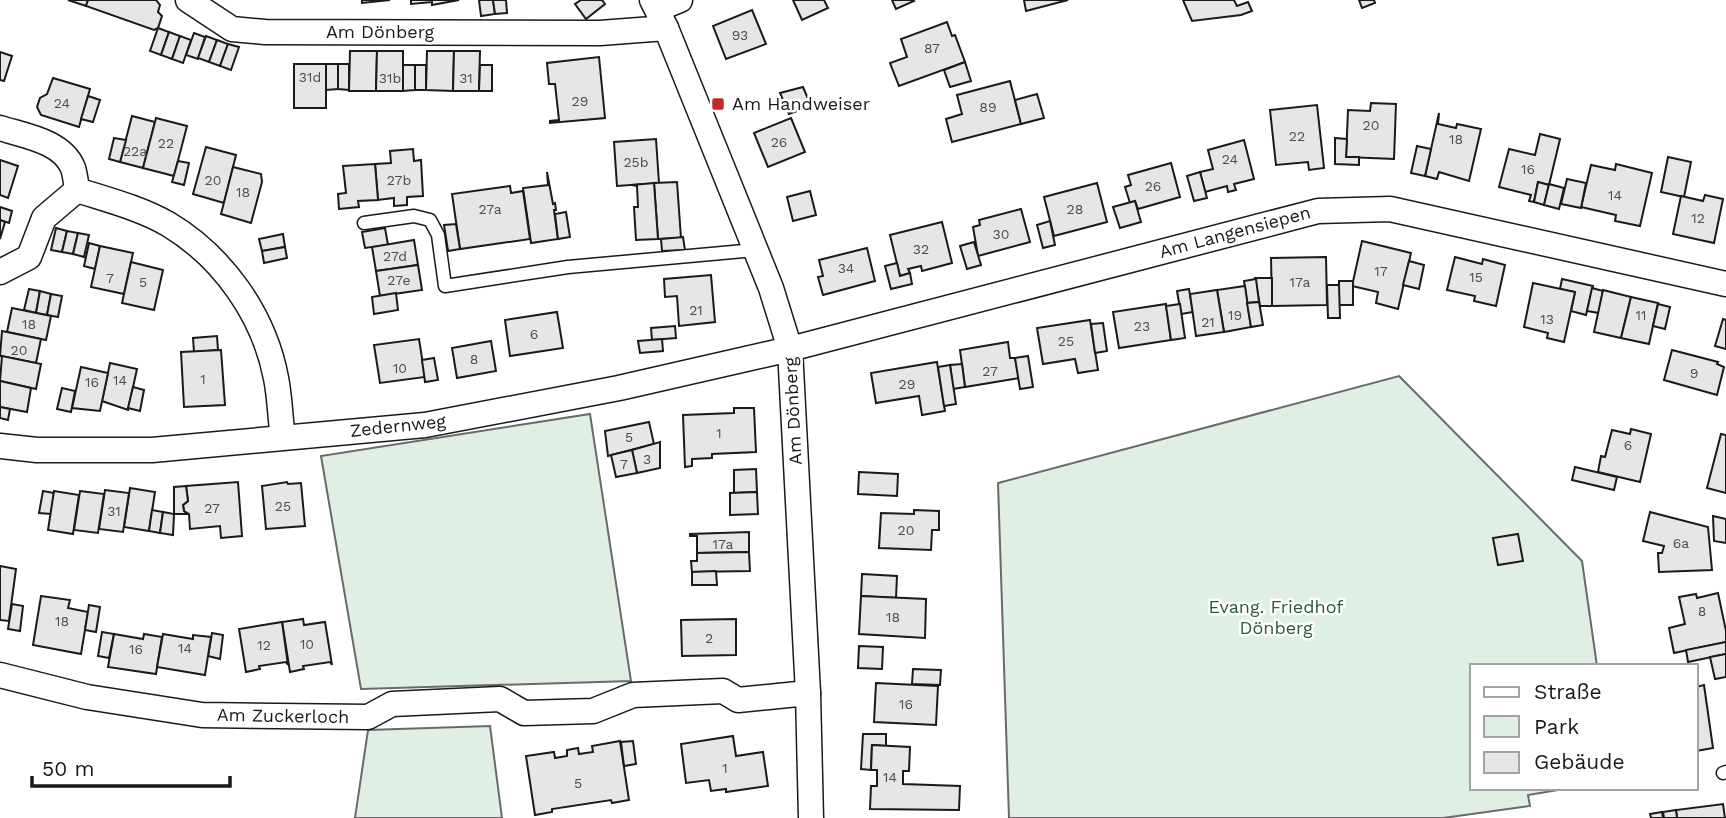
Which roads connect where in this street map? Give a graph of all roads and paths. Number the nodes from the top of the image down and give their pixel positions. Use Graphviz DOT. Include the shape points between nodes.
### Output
graph roads {
  1 [pos="188,0"];
  2 [pos="664,9"];
  3 [pos="0,128"];
  4 [pos="77,190"];
  5 [pos="364,223"];
  6 [pos="755,250"];
  7 [pos="0,272"];
  8 [pos="1726,284"];
  9 [pos="790,349"];
  10 [pos="282,437"];
  11 [pos="0,446"];
  12 [pos="0,675"];
  13 [pos="808,693"];
  14 [pos="811,818"];
  1 -- 2 [label="street, Am Dönberg" via="232,29 265,32 600,33"];
  2 -- 6 [label="street, Am Dönberg"];
  3 -- 4 [label="street" via="54,146 73,168"];
  4 -- 7 [label="street" via="44,218 29,257"];
  4 -- 10 [label="street" via="168,225 207,253 238,288 259,325 276,377"];
  5 -- 6 [label="lane" via="414,216 430,220 439,235 445,286 569,267"];
  6 -- 9 [label="street, Am Dönberg"];
  8 -- 9 [label="street, Am Langensiepen" via="1390,209 1318,211"];
  9 -- 10 [label="street, Zedernweg" via="425,425"];
  9 -- 13 [label="street, Am Dönberg"];
  10 -- 11 [label="street, Zedernweg" via="152,450"];
  12 -- 13 [label="street, Am Zuckerloch" via="87,697 202,715 368,717 392,704 500,699 524,713 579,712 633,695 723,691 738,700"];
  13 -- 14 [label="street, Am Dönberg"];
}
